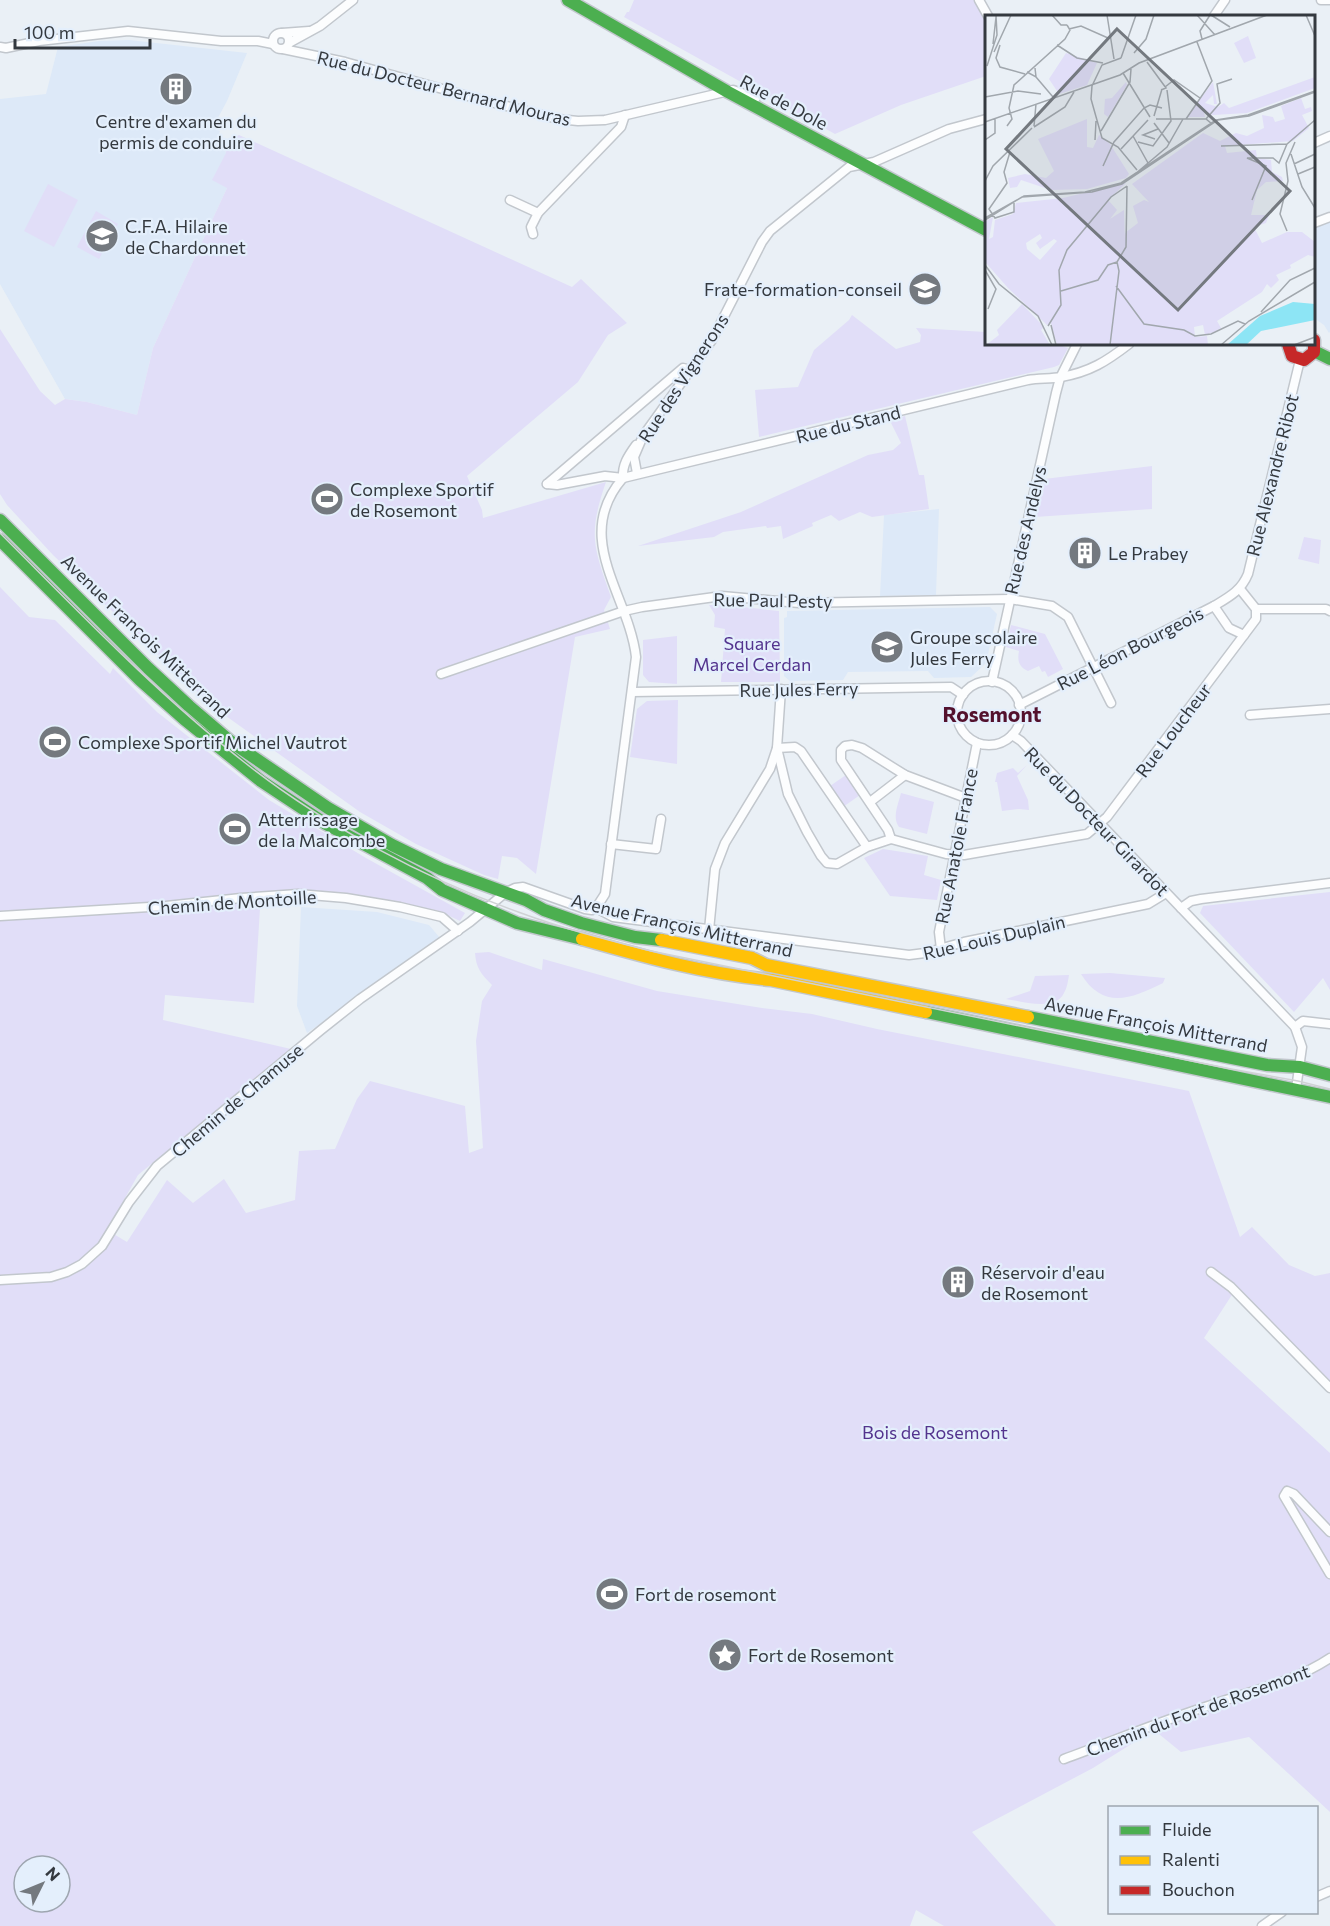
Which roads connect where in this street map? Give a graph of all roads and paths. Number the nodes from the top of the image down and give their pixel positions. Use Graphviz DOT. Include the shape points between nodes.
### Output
graph roads {
  1 [pos="353,0"];
  2 [pos="568,0"];
  3 [pos="583,0"];
  4 [pos="979,0"];
  5 [pos="1226,0"];
  6 [pos="1321,0"];
  7 [pos="1330,0"];
  8 [pos="987,15"];
  9 [pos="1215,15"];
  10 [pos="310,31"];
  11 [pos="280,33"];
  12 [pos="258,41"];
  13 [pos="273,45"];
  14 [pos="287,46"];
  15 [pos="2,49"];
  16 [pos="728,92"];
  17 [pos="756,98"];
  18 [pos="625,115"];
  19 [pos="985,120"];
  20 [pos="1330,136"];
  21 [pos="1315,143"];
  22 [pos="869,163"];
  23 [pos="510,200"];
  24 [pos="538,213"];
  25 [pos="1330,217"];
  26 [pos="985,221"];
  27 [pos="1315,223"];
  28 [pos="985,229"];
  29 [pos="533,234"];
  30 [pos="1076,345"];
  31 [pos="1128,345"];
  32 [pos="1288,345"];
  33 [pos="1314,345"];
  34 [pos="1330,359"];
  35 [pos="1300,360"];
  36 [pos="691,370"];
  37 [pos="1060,378"];
  38 [pos="643,436"];
  39 [pos="637,474"];
  40 [pos="623,478"];
  41 [pos="0,520"];
  42 [pos="0,540"];
  43 [pos="1240,589"];
  44 [pos="1010,599"];
  45 [pos="1214,606"];
  46 [pos="1256,609"];
  47 [pos="624,611"];
  48 [pos="1330,611"];
  49 [pos="1244,635"];
  50 [pos="1093,666"];
  51 [pos="441,674"];
  52 [pos="992,682"];
  53 [pos="781,689"];
  54 [pos="632,692"];
  55 [pos="963,694"];
  56 [pos="1111,703"];
  57 [pos="1019,705"];
  58 [pos="1330,709"];
  59 [pos="1250,715"];
  60 [pos="1012,735"];
  61 [pos="977,743"];
  62 [pos="777,748"];
  63 [pos="905,776"];
  64 [pos="966,798"];
  65 [pos="870,802"];
  66 [pos="661,819"];
  67 [pos="1100,824"];
  68 [pos="891,839"];
  69 [pos="611,844"];
  70 [pos="867,847"];
  71 [pos="954,855"];
  72 [pos="1330,883"];
  73 [pos="505,893"];
  74 [pos="1166,893"];
  75 [pos="596,908"];
  76 [pos="1181,908"];
  77 [pos="485,909"];
  78 [pos="0,915"];
  79 [pos="709,930"];
  80 [pos="458,931"];
  81 [pos="941,949"];
  82 [pos="1330,1024"];
  83 [pos="1295,1028"];
  84 [pos="1300,1067"];
  85 [pos="1330,1075"];
  86 [pos="1296,1089"];
  87 [pos="1330,1097"];
  88 [pos="1211,1272"];
  89 [pos="0,1280"];
  90 [pos="1330,1388"];
  91 [pos="1330,1532"];
  92 [pos="1330,1574"];
  93 [pos="1330,1658"];
  94 [pos="1064,1759"];
  95 [pos="1279,1914"];
  96 [pos="1262,1926"];
  1 -- 10 [label="street"];
  2 -- 16 [label="main road, Rue de Dole"];
  3 -- 17 [label="main road, Rue de Dole"];
  4 -- 8 [label="street"];
  5 -- 9 [label="street"];
  6 -- 7 [label="street"];
  10 -- 11 [label="street"];
  10 -- 14 [label="street"];
  11 -- 12 [label="street"];
  11 -- 13 [label="street" via="273,38"];
  11 -- 14 [label="street" via="287,36"];
  12 -- 13 [label="street"];
  12 -- 15 [label="street" via="128,31"];
  13 -- 14 [label="street" via="278,49"];
  14 -- 18 [label="street, Rue du Docteur Bernard Mouras" via="558,119 590,122"];
  16 -- 17 [label="street"];
  16 -- 18 [label="street, Rue du Docteur Bernard Mouras"];
  16 -- 22 [label="main road, Rue de Dole"];
  17 -- 22 [label="main road, Rue de Dole"];
  18 -- 24 [label="street" via="621,127"];
  19 -- 22 [label="street, Rue des Vignerons" via="929,137"];
  20 -- 21 [label="street"];
  22 -- 26 [label="main road, Rue de Dole"];
  22 -- 28 [label="main road, Rue de Dole"];
  22 -- 36 [label="street, Rue des Vignerons" via="849,167 770,231 717,332"];
  23 -- 24 [label="street"];
  24 -- 29 [label="street" via="531,227"];
  25 -- 27 [label="street"];
  30 -- 37 [label="street, Rue des Andelys"];
  31 -- 37 [label="street, Rue du Stand" via="1105,363"];
  32 -- 35 [label="main road" via="1292,356"];
  33 -- 34 [label="main road"];
  33 -- 35 [label="main road" via="1308,358"];
  35 -- 43 [label="street, Rue Alexandre Ribot" via="1248,574"];
  36 -- 38 [label="street, Rue des Vignerons"];
  36 -- 40 [label="street" via="683,368 547,484 605,476"];
  37 -- 39 [label="street, Rue du Stand" via="1028,380"];
  37 -- 44 [label="street, Rue des Andelys"];
  38 -- 39 [label="street, Rue des Vignerons" via="634,458"];
  38 -- 40 [label="street" via="627,458"];
  39 -- 40 [label="street"];
  40 -- 47 [label="street" via="607,502 602,519 602,546"];
  41 -- 73 [label="main road, Avenue François Mitterrand" via="156,676 230,741 328,808 392,845"];
  42 -- 77 [label="main road, Avenue François Mitterrand" via="140,681 225,754 326,824 427,878 442,890"];
  43 -- 45 [label="street, Rue Léon Bourgeois"];
  43 -- 46 [label="street"];
  44 -- 47 [label="street, Rue Paul Pesty" via="799,603 722,597"];
  44 -- 50 [label="street, Rue Paul Pesty" via="1060,610 1068,617"];
  44 -- 52 [label="street, Rue des Andelys"];
  45 -- 49 [label="street" via="1229,628"];
  45 -- 50 [label="street, Rue Léon Bourgeois"];
  46 -- 48 [label="street"];
  46 -- 49 [label="street, Rue Loucheur" via="1256,619"];
  47 -- 51 [label="street, Rue Paul Pesty"];
  47 -- 54 [label="street" via="636,657"];
  49 -- 67 [label="street, Rue Loucheur"];
  50 -- 56 [label="street, Rue Paul Pesty"];
  50 -- 57 [label="street, Rue Léon Bourgeois"];
  52 -- 55 [label="street" via="975,684"];
  52 -- 57 [label="street" via="1009,689"];
  53 -- 54 [label="street, Rue Jules Ferry"];
  53 -- 55 [label="street, Rue Jules Ferry" via="951,687"];
  53 -- 62 [label="street"];
  54 -- 69 [label="street"];
  55 -- 61 [label="street" via="958,706 959,725"];
  57 -- 60 [label="street" via="1020,721"];
  58 -- 59 [label="street"];
  60 -- 61 [label="street" via="995,744"];
  60 -- 67 [label="street, Rue du Docteur Girardot"];
  61 -- 64 [label="street, Rue Anatole France"];
  62 -- 70 [label="street" via="795,747 801,751"];
  62 -- 70 [label="street" via="788,794 827,863 837,864"];
  62 -- 79 [label="street" via="770,769 725,843 715,869"];
  63 -- 64 [label="street"];
  63 -- 65 [label="street"];
  63 -- 65 [label="street" via="862,748 845,747 841,760"];
  64 -- 71 [label="street, Rue Anatole France"];
  65 -- 68 [label="street"];
  66 -- 69 [label="street" via="656,849"];
  67 -- 71 [label="street" via="1087,834"];
  67 -- 74 [label="street, Rue du Docteur Girardot"];
  68 -- 70 [label="street"];
  68 -- 71 [label="street"];
  69 -- 75 [label="street" via="605,894"];
  71 -- 81 [label="street, Rue Anatole France" via="939,932"];
  72 -- 76 [label="street" via="1201,899"];
  73 -- 75 [label="street, Rue Louis Duplain" via="523,887 585,909"];
  73 -- 77 [label="street, Chemin de Chamuse"];
  73 -- 84 [label="main road, Avenue François Mitterrand" via="581,923 635,937 1267,1065"];
  74 -- 76 [label="street, Rue du Docteur Girardot"];
  74 -- 81 [label="street, Rue Louis Duplain" via="1148,904"];
  75 -- 79 [label="street, Rue Louis Duplain" via="614,917"];
  76 -- 83 [label="street, Rue du Docteur Girardot"];
  77 -- 80 [label="street, Chemin de Chamuse"];
  77 -- 86 [label="main road, Avenue François Mitterrand" via="517,923 667,963 771,980"];
  78 -- 80 [label="street, Chemin de Montoille" via="298,894 400,907 442,917"];
  79 -- 81 [label="street, Rue Louis Duplain" via="909,956"];
  80 -- 89 [label="street, Chemin de Chamuse" via="344,1011 157,1166 102,1246 82,1264 51,1277"];
  82 -- 83 [label="street" via="1303,1021"];
  83 -- 84 [label="street" via="1302,1047"];
  84 -- 85 [label="main road, Avenue François Mitterrand"];
  84 -- 86 [label="street"];
  86 -- 87 [label="main road, Avenue François Mitterrand"];
  88 -- 90 [label="street" via="1231,1287"];
  91 -- 92 [label="street" via="1287,1491 1284,1496"];
  93 -- 94 [label="street, Chemin du Fort de Rosemont" via="1291,1679"];
  95 -- 96 [label="street"];
}
